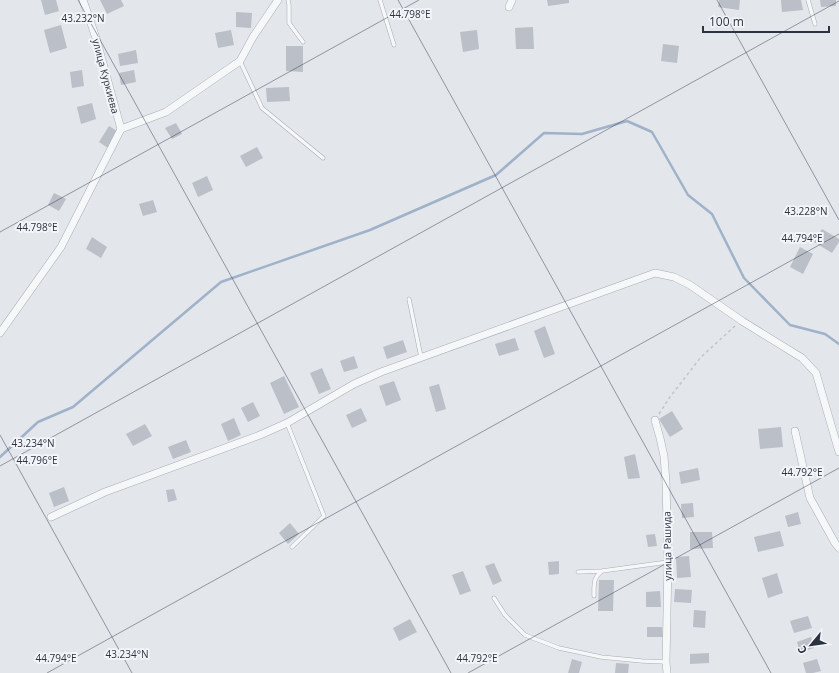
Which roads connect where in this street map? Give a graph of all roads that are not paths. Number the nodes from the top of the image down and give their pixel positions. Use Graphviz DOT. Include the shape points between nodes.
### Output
graph roads {
  1 [pos="83,0"];
  2 [pos="278,0"];
  3 [pos="288,0"];
  4 [pos="380,0"];
  5 [pos="512,0"];
  6 [pos="808,0"];
  7 [pos="509,8"];
  8 [pos="815,24"];
  9 [pos="303,42"];
  10 [pos="394,45"];
  11 [pos="240,61"];
  12 [pos="121,129"];
  13 [pos="323,158"];
  14 [pos="409,299"];
  15 [pos="0,333"];
  16 [pos="422,358"];
  17 [pos="655,420"];
  18 [pos="287,423"];
  19 [pos="795,431"];
  20 [pos="839,452"];
  21 [pos="51,517"];
  22 [pos="292,547"];
  23 [pos="839,548"];
  24 [pos="668,562"];
  25 [pos="602,571"];
  26 [pos="578,572"];
  27 [pos="594,596"];
  28 [pos="494,598"];
  29 [pos="666,662"];
  30 [pos="668,673"];
  1 -- 12 [label="street, улица Куркиева"];
  2 -- 11 [label="street"];
  3 -- 9 [label="lane" via="289,23"];
  4 -- 10 [label="lane"];
  5 -- 7 [label="street"];
  6 -- 8 [label="lane"];
  11 -- 12 [label="street" via="166,112"];
  11 -- 13 [label="lane" via="262,108"];
  12 -- 15 [label="street" via="61,247"];
  14 -- 16 [label="lane"];
  16 -- 18 [label="street" via="354,384"];
  16 -- 20 [label="street" via="655,273 674,277 802,358 816,373"];
  17 -- 24 [label="street, улица Рашида" via="664,456"];
  18 -- 21 [label="street" via="105,492"];
  18 -- 22 [label="lane" via="324,516"];
  19 -- 23 [label="street" via="810,498"];
  24 -- 25 [label="lane"];
  24 -- 29 [label="street, улица Рашида"];
  25 -- 26 [label="lane"];
  25 -- 27 [label="lane" via="595,579"];
  28 -- 29 [label="lane" via="505,615 525,635 559,648 601,657"];
  29 -- 30 [label="street, улица Рашида"];
}
